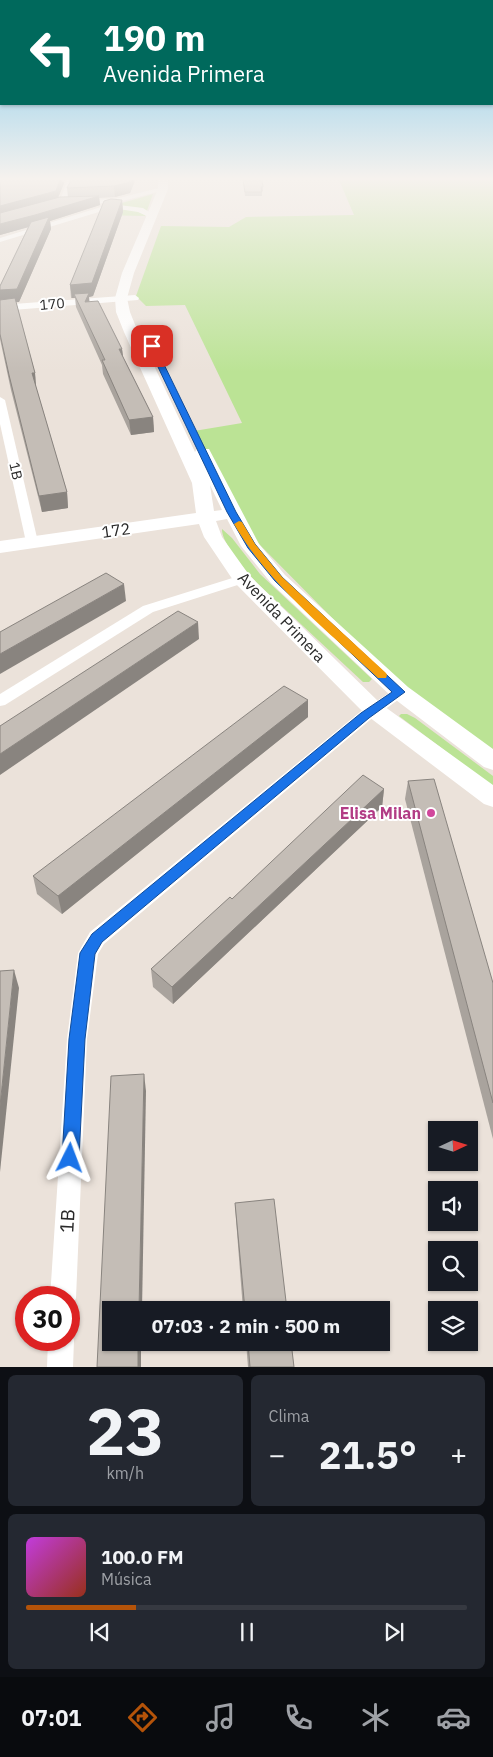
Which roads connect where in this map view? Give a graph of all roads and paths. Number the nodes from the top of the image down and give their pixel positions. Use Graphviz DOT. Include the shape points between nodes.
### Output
graph roads {
  1 [pos="141,244"];
  2 [pos="151,244"];
  3 [pos="128,298"];
  4 [pos="0,308"];
  5 [pos="0,400"];
  6 [pos="232,512"];
  7 [pos="206,518"];
  8 [pos="32,542"];
  9 [pos="0,547"];
  10 [pos="242,579"];
  11 [pos="400,692"];
  12 [pos="0,701"];
  13 [pos="373,709"];
  14 [pos="493,761"];
  15 [pos="493,798"];
  16 [pos="64,1286"];
  17 [pos="61,1351"];
  18 [pos="60,1367"];
  1 -- 3 [label="street, Avenida Primera" via="128,273"];
  2 -- 3 [label="street"];
  3 -- 4 [label="street, 170"];
  3 -- 6 [label="street, Avenida Primera"];
  3 -- 7 [label="street, Avenida Primera" via="123,312 201,483"];
  5 -- 8 [label="street, 1B"];
  6 -- 7 [label="street, 172"];
  6 -- 11 [label="street, Avenida Primera" via="251,546 278,579"];
  7 -- 8 [label="street, 172"];
  7 -- 10 [label="street, Avenida Primera" via="213,537"];
  8 -- 9 [label="street, 172"];
  10 -- 12 [label="street" via="148,609"];
  10 -- 13 [label="street, Avenida Primera"];
  11 -- 13 [label="street, 1B"];
  11 -- 14 [label="street, Avenida Primera"];
  13 -- 15 [label="street, Avenida Primera"];
  13 -- 16 [label="street, 1B" via="97,938 88,953 77,1039"];
  17 -- 18 [label="street"];
}
